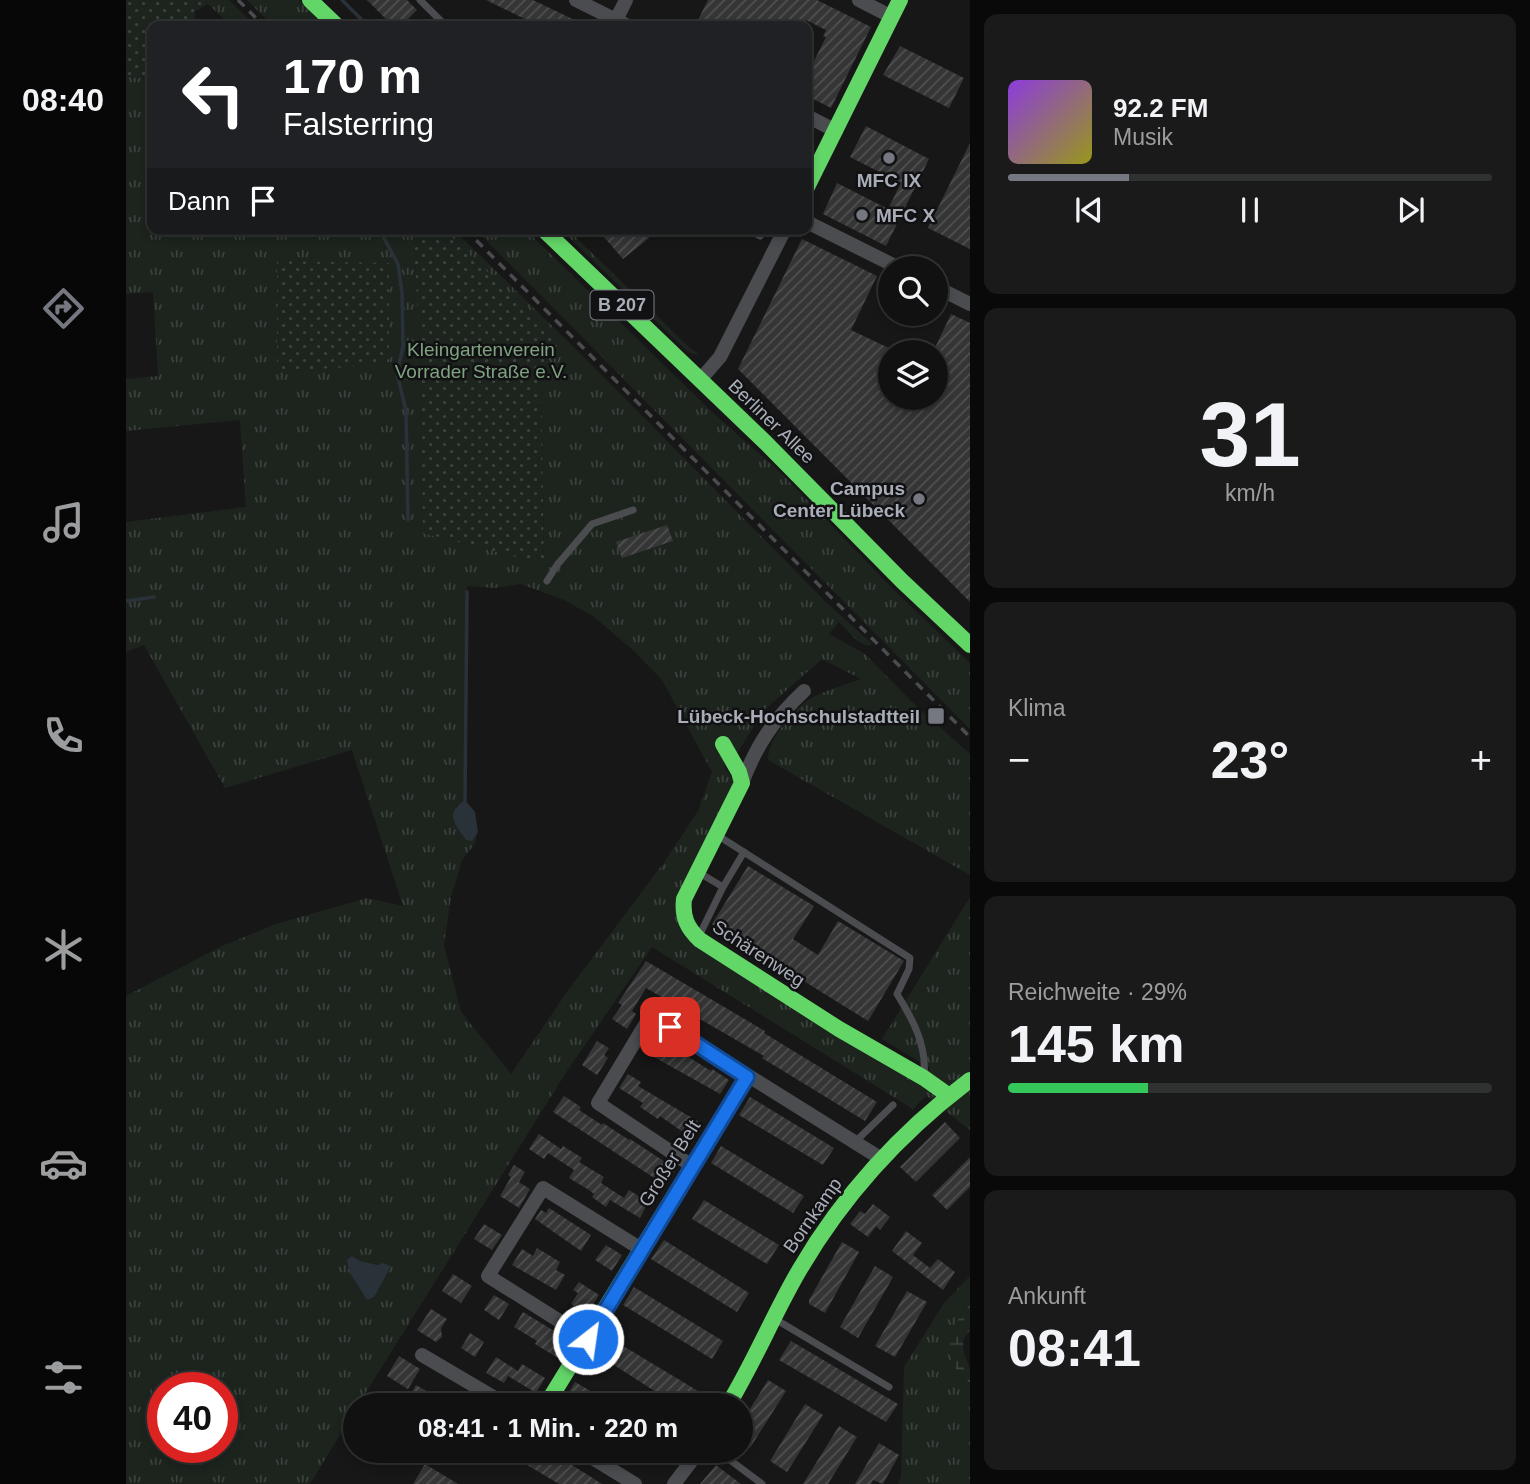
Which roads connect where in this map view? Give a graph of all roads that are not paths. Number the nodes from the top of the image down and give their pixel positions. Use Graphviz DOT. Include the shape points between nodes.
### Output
graph roads {
  1 [pos="310,0"];
  2 [pos="420,0"];
  3 [pos="576,0"];
  4 [pos="626,0"];
  5 [pos="859,0"];
  6 [pos="900,0"];
  7 [pos="892,17"];
  8 [pos="332,21"];
  9 [pos="441,21"];
  10 [pos="614,21"];
  11 [pos="620,21"];
  12 [pos="812,119"];
  13 [pos="836,131"];
  14 [pos="812,177"];
  15 [pos="812,224"];
  16 [pos="549,235"];
  17 [pos="782,235"];
  18 [pos="878,258"];
  19 [pos="948,293"];
  20 [pos="970,304"];
  21 [pos="700,380"];
  22 [pos="633,510"];
  23 [pos="547,581"];
  24 [pos="970,645"];
  25 [pos="804,691"];
  26 [pos="723,744"];
  27 [pos="742,783"];
  28 [pos="716,834"];
  29 [pos="744,852"];
  30 [pos="698,871"];
  31 [pos="723,887"];
  32 [pos="698,938"];
  33 [pos="747,1077"];
  34 [pos="924,1078"];
  35 [pos="970,1080"];
  36 [pos="948,1095"];
  37 [pos="893,1105"];
  38 [pos="855,1142"];
  39 [pos="880,1158"];
  40 [pos="692,1166"];
  41 [pos="641,1249"];
  42 [pos="775,1319"];
  43 [pos="588,1339"];
  44 [pos="422,1355"];
  45 [pos="889,1387"];
  46 [pos="487,1393"];
  47 [pos="554,1393"];
  48 [pos="736,1393"];
  49 [pos="601,1463"];
  50 [pos="690,1463"];
  51 [pos="734,1463"];
  52 [pos="635,1484"];
  53 [pos="674,1484"];
  54 [pos="762,1484"];
  1 -- 8 [label="street"];
  2 -- 9 [label="lane"];
  3 -- 10 [label="street"];
  4 -- 11 [label="street"];
  5 -- 7 [label="street"];
  6 -- 7 [label="street"];
  7 -- 13 [label="street"];
  12 -- 13 [label="street"];
  13 -- 14 [label="street"];
  15 -- 18 [label="street"];
  16 -- 21 [label="street, Berliner Allee / B 207"];
  17 -- 21 [label="street" via="720,357"];
  19 -- 20 [label="street"];
  21 -- 24 [label="street, Berliner Allee / B 207"];
  22 -- 23 [label="lane" via="592,524"];
  25 -- 27 [label="street" via="758,744"];
  26 -- 27 [label="street"];
  27 -- 28 [label="street, Schärenweg"];
  28 -- 29 [label="lane"];
  28 -- 30 [label="street, Schärenweg"];
  29 -- 31 [label="lane"];
  29 -- 34 [label="lane" via="910,958 897,994 917,1031 924,1054"];
  30 -- 31 [label="lane"];
  30 -- 32 [label="street, Schärenweg" via="682,914"];
  31 -- 32 [label="lane"];
  32 -- 34 [label="street, Schärenweg"];
  33 -- 38 [label="street"];
  33 -- 40 [label="street, Großer Belt"];
  33 -- 40 [label="street" via="651,1015 598,1103"];
  34 -- 36 [label="street, Schärenweg"];
  35 -- 36 [label="street, Bornkamp"];
  36 -- 39 [label="street, Bornkamp"];
  37 -- 38 [label="lane"];
  38 -- 39 [label="street"];
  39 -- 42 [label="street, Bornkamp" via="820,1236"];
  40 -- 41 [label="street, Großer Belt"];
  41 -- 43 [label="street, Großer Belt"];
  41 -- 43 [label="street" via="543,1188 488,1276"];
  42 -- 45 [label="lane"];
  42 -- 48 [label="street, Bornkamp"];
  43 -- 47 [label="street, Großer Belt"];
  44 -- 46 [label="street"];
  49 -- 52 [label="street"];
  50 -- 53 [label="street"];
  51 -- 54 [label="lane"];
}
